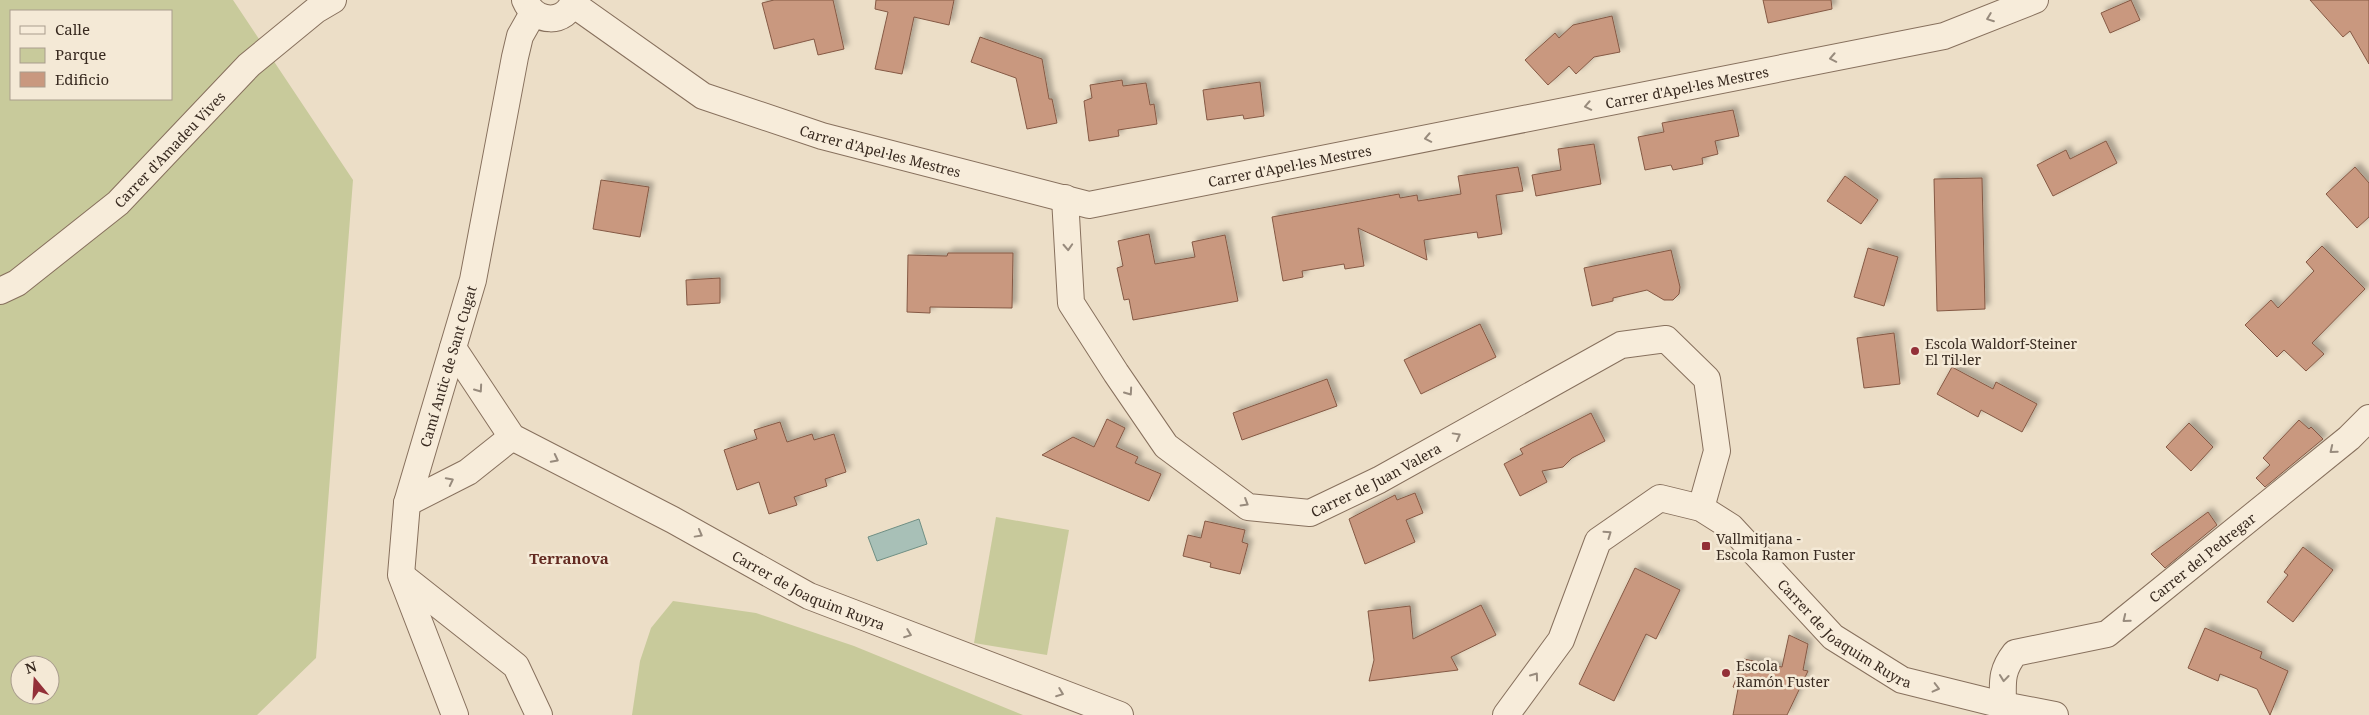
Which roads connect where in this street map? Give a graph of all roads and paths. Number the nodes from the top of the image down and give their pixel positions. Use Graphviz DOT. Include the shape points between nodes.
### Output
graph roads {
  1 [pos="333,0"];
  2 [pos="2036,0"];
  3 [pos="574,2"];
  4 [pos="529,7"];
  5 [pos="1066,198"];
  6 [pos="0,292"];
  7 [pos="453,348"];
  8 [pos="2369,418"];
  9 [pos="512,436"];
  10 [pos="407,503"];
  11 [pos="1700,508"];
  12 [pos="401,575"];
  13 [pos="2003,705"];
  14 [pos="455,715"];
  15 [pos="539,715"];
  16 [pos="1120,715"];
  17 [pos="1506,715"];
  18 [pos="2054,715"];
  1 -- 6 [label="street, Carrer d'Amadeu Vives" via="248,65 118,203 17,283"];
  2 -- 5 [label="street, Carrer d'Apel·les Mestres, one-way" via="1944,36 1088,205"];
  3 -- 4 [label="street" via="565,14 552,19 546,19"];
  3 -- 5 [label="street, Carrer d'Apel·les Mestres" via="704,96 822,136"];
  4 -- 7 [label="street, Camí Antic de Sant Cugat" via="514,58 473,280"];
  5 -- 11 [label="street, Carrer de Juan Valera, one-way" via="1071,303 1166,446 1248,507 1310,513 1379,480 1621,345 1666,339 1707,379 1717,451"];
  7 -- 9 [label="street, Carrer de Joaquim Ruyra, one-way"];
  7 -- 10 [label="street, Camí Antic de Sant Cugat"];
  8 -- 13 [label="street, Carrer del Pedregar, one-way" via="2349,438 2107,634 2015,653 2002,676"];
  10 -- 9 [label="street, one-way" via="468,472"];
  9 -- 16 [label="street, Carrer de Joaquim Ruyra, one-way" via="674,520 809,596"];
  10 -- 12 [label="street, Camí Antic de Sant Cugat"];
  11 -- 13 [label="street, Carrer de Joaquim Ruyra, one-way" via="1731,527 1832,636 1902,680"];
  17 -- 11 [label="street, Carrer de Joaquim Ruyra, one-way" via="1561,640 1598,541 1660,498"];
  12 -- 14 [label="street, Camí Antic de Sant Cugat"];
  12 -- 15 [label="street" via="516,666"];
  13 -- 18 [label="street, Carrer de Joaquim Ruyra"];
}
